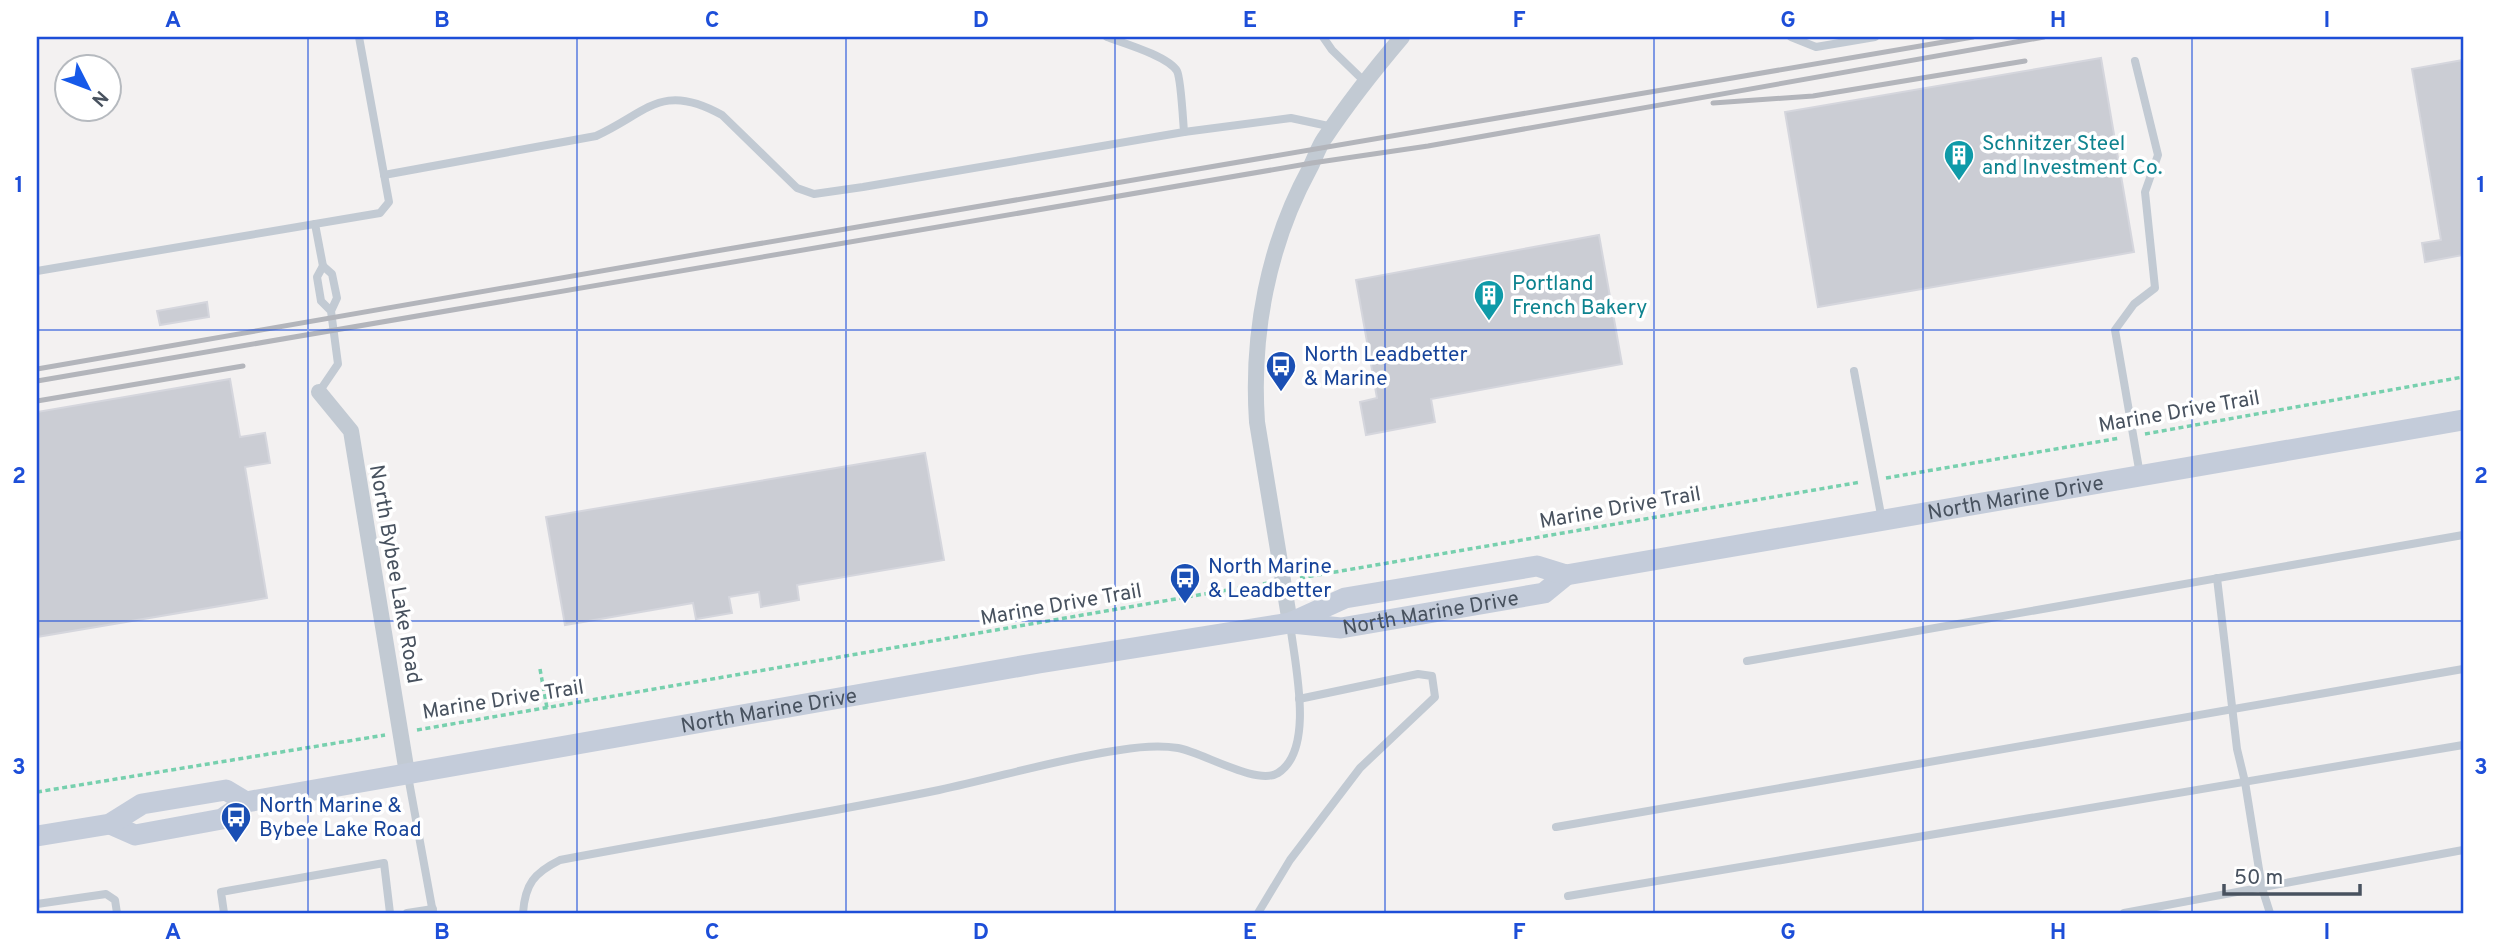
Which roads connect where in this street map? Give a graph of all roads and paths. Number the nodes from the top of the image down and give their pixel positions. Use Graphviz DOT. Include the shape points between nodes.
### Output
graph roads {
  1 [pos="359,37"];
  2 [pos="1107,37"];
  3 [pos="1323,37"];
  4 [pos="1402,37"];
  5 [pos="1791,37"];
  6 [pos="1875,37"];
  7 [pos="2135,61"];
  8 [pos="1364,81"];
  9 [pos="1333,127"];
  10 [pos="1184,132"];
  11 [pos="384,175"];
  12 [pos="315,224"];
  13 [pos="323,266"];
  14 [pos="37,271"];
  15 [pos="331,311"];
  16 [pos="1854,371"];
  17 [pos="2463,377"];
  18 [pos="319,392"];
  19 [pos="2463,420"];
  20 [pos="2134,436"];
  21 [pos="2140,475"];
  22 [pos="1875,480"];
  23 [pos="1882,520"];
  24 [pos="2463,535"];
  25 [pos="1566,575"];
  26 [pos="2217,578"];
  27 [pos="1283,580"];
  28 [pos="1290,623"];
  29 [pos="1747,661"];
  30 [pos="540,669"];
  31 [pos="2463,669"];
  32 [pos="1299,699"];
  33 [pos="547,708"];
  34 [pos="2233,709"];
  35 [pos="402,732"];
  36 [pos="2463,745"];
  37 [pos="407,773"];
  38 [pos="2245,782"];
  39 [pos="37,792"];
  40 [pos="246,802"];
  41 [pos="110,824"];
  42 [pos="1556,827"];
  43 [pos="37,836"];
  44 [pos="2463,850"];
  45 [pos="2263,888"];
  46 [pos="1568,896"];
  47 [pos="37,904"];
  48 [pos="433,911"];
  49 [pos="117,913"];
  50 [pos="224,913"];
  51 [pos="390,913"];
  52 [pos="407,913"];
  53 [pos="523,913"];
  54 [pos="1258,913"];
  55 [pos="2124,913"];
  56 [pos="2270,913"];
  1 -- 11 [label="lane"];
  2 -- 10 [label="lane" via="1150,54 1178,72"];
  3 -- 8 [label="lane"];
  4 -- 8 [label="street"];
  5 -- 6 [label="lane" via="1816,47"];
  7 -- 20 [label="lane" via="2158,155 2145,192 2155,288 2134,304 2115,330"];
  8 -- 9 [label="street"];
  9 -- 10 [label="lane" via="1291,118"];
  9 -- 27 [label="street" via="1285,221 1257,343 1257,422"];
  10 -- 11 [label="lane" via="814,194 797,188 722,115 682,99 657,102 596,136"];
  11 -- 12 [label="lane" via="389,202 380,213"];
  12 -- 13 [label="lane"];
  12 -- 14 [label="lane"];
  13 -- 15 [label="lane" via="332,274 337,298"];
  13 -- 15 [label="lane" via="317,277 321,301"];
  15 -- 18 [label="lane" via="338,364"];
  16 -- 22 [label="lane"];
  17 -- 20 [label="path, Marine Drive Trail"];
  18 -- 35 [label="street, North Bybee Lake Road" via="351,431"];
  19 -- 21 [label="main road, North Marine Drive"];
  20 -- 21 [label="lane"];
  20 -- 22 [label="path, Marine Drive Trail"];
  21 -- 23 [label="main road, North Marine Drive"];
  22 -- 23 [label="lane"];
  22 -- 27 [label="path, Marine Drive Trail"];
  23 -- 25 [label="main road, North Marine Drive"];
  24 -- 26 [label="lane"];
  25 -- 28 [label="main road, North Marine Drive" via="1537,566 1345,598"];
  25 -- 28 [label="main road, North Marine Drive" via="1544,593 1531,596 1341,628"];
  26 -- 29 [label="lane"];
  26 -- 34 [label="lane"];
  27 -- 28 [label="street"];
  27 -- 33 [label="path, Marine Drive Trail"];
  28 -- 32 [label="lane"];
  28 -- 37 [label="main road, North Marine Drive"];
  30 -- 33 [label="path"];
  31 -- 34 [label="lane"];
  32 -- 53 [label="lane" via="1300,734 1295,752 1275,775 1259,776 1177,748 1138,747 1073,757 921,793 560,860 543,868 530,883"];
  32 -- 54 [label="lane" via="1418,674 1432,676 1436,697 1360,768 1290,860"];
  33 -- 35 [label="path, Marine Drive Trail"];
  34 -- 38 [label="lane"];
  34 -- 42 [label="lane"];
  35 -- 37 [label="street, North Bybee Lake Road"];
  35 -- 39 [label="path, Marine Drive Trail"];
  36 -- 38 [label="lane"];
  37 -- 40 [label="main road, North Marine Drive"];
  37 -- 48 [label="lane"];
  38 -- 45 [label="lane"];
  38 -- 46 [label="lane"];
  40 -- 41 [label="main road, North Marine Drive" via="222,819 135,835"];
  40 -- 41 [label="main road, North Marine Drive" via="226,790 142,803"];
  41 -- 43 [label="main road, North Marine Drive"];
  44 -- 45 [label="lane"];
  45 -- 55 [label="lane"];
  45 -- 56 [label="lane"];
  47 -- 49 [label="lane" via="106,894 115,900"];
  48 -- 52 [label="lane"];
  50 -- 51 [label="lane" via="221,892 384,863"];
}
